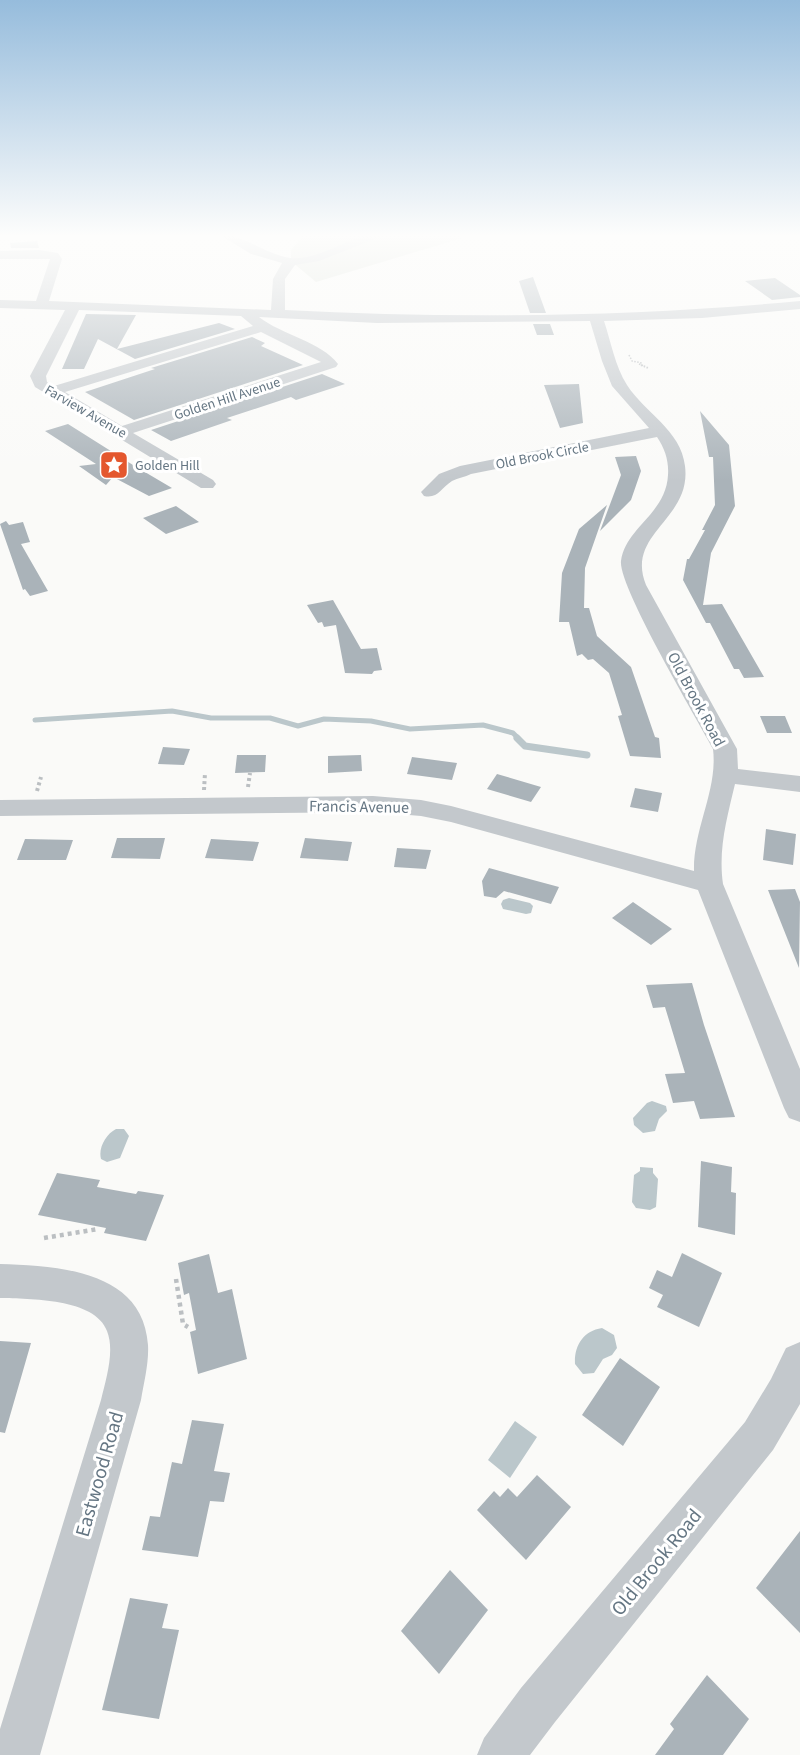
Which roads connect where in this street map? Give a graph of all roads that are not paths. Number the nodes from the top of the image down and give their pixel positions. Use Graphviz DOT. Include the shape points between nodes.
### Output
graph roads {
  1 [pos="68,317"];
  2 [pos="250,317"];
  3 [pos="356,317"];
  4 [pos="596,317"];
  5 [pos="600,317"];
  6 [pos="263,327"];
  7 [pos="52,391"];
  8 [pos="123,431"];
  9 [pos="660,431"];
  10 [pos="207,484"];
  11 [pos="430,492"];
  12 [pos="727,775"];
  13 [pos="800,784"];
  14 [pos="0,808"];
  15 [pos="709,884"];
  16 [pos="800,1108"];
  17 [pos="0,1281"];
  18 [pos="800,1361"];
  19 [pos="16,1755"];
  20 [pos="501,1755"];
  1 -- 7 [label="street, Farview Avenue" via="38,377 41,385"];
  2 -- 6 [label="street"];
  3 -- 4 [label="street"];
  4 -- 5 [label="street"];
  4 -- 9 [label="street, Old Brook Road" via="621,387"];
  6 -- 7 [label="street"];
  6 -- 8 [label="street, Golden Hill Avenue" via="331,363"];
  7 -- 8 [label="street, Farview Avenue"];
  8 -- 10 [label="street, Farview Avenue"];
  9 -- 11 [label="street, Old Brook Circle" via="466,471 445,478"];
  9 -- 12 [label="street, Old Brook Road" via="676,457 677,486 664,514 633,554 633,575 719,736 726,755"];
  12 -- 13 [label="street"];
  12 -- 15 [label="street, Old Brook Road" via="709,838"];
  14 -- 15 [label="street, Francis Avenue" via="373,804 421,808"];
  15 -- 16 [label="street, Old Brook Road"];
  17 -- 19 [label="street, Eastwood Road" via="73,1288 97,1295 111,1305 129,1341 121,1400"];
  18 -- 20 [label="street, Old Brook Road" via="759,1436"];
}
